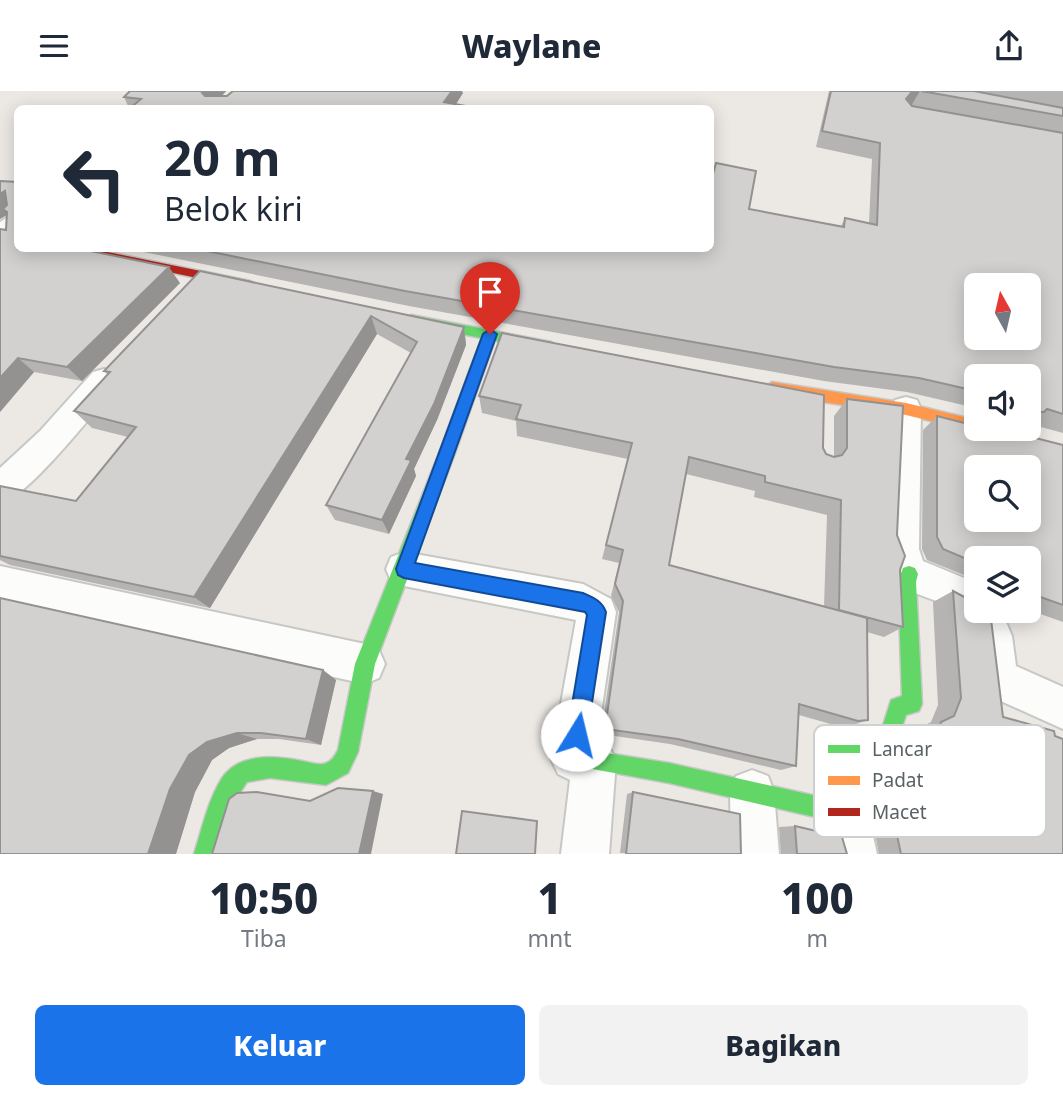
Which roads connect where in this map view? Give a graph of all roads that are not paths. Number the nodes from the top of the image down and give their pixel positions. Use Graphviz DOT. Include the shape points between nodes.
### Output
graph roads {
  1 [pos="14,218"];
  2 [pos="0,230"];
  3 [pos="87,252"];
  4 [pos="271,290"];
  5 [pos="395,317"];
  6 [pos="490,334"];
  7 [pos="572,351"];
  8 [pos="121,363"];
  9 [pos="758,386"];
  10 [pos="906,409"];
  11 [pos="964,423"];
  12 [pos="0,490"];
  13 [pos="404,569"];
  14 [pos="909,574"];
  15 [pos="0,584"];
  16 [pos="964,596"];
  17 [pos="991,623"];
  18 [pos="365,664"];
  19 [pos="1063,708"];
  20 [pos="893,725"];
  21 [pos="594,761"];
  22 [pos="752,792"];
  23 [pos="814,818"];
  24 [pos="205,854"];
  25 [pos="584,854"];
  26 [pos="755,854"];
  1 -- 2 [label="lane"];
  3 -- 4 [label="street" via="196,285"];
  5 -- 6 [label="street"];
  6 -- 7 [label="street"];
  6 -- 13 [label="street"];
  8 -- 12 [label="street"];
  9 -- 10 [label="street" via="824,405"];
  10 -- 11 [label="street"];
  10 -- 14 [label="street" via="901,549"];
  13 -- 18 [label="street"];
  13 -- 21 [label="street" via="592,606 597,612 573,759"];
  14 -- 16 [label="street"];
  14 -- 20 [label="street" via="912,704 898,707"];
  15 -- 18 [label="street"];
  17 -- 19 [label="street" via="997,679"];
  18 -- 24 [label="street" via="348,752 341,765 326,775 262,765 231,780"];
  21 -- 22 [label="street"];
  21 -- 25 [label="street"];
  22 -- 23 [label="street"];
  22 -- 26 [label="street"];
}
